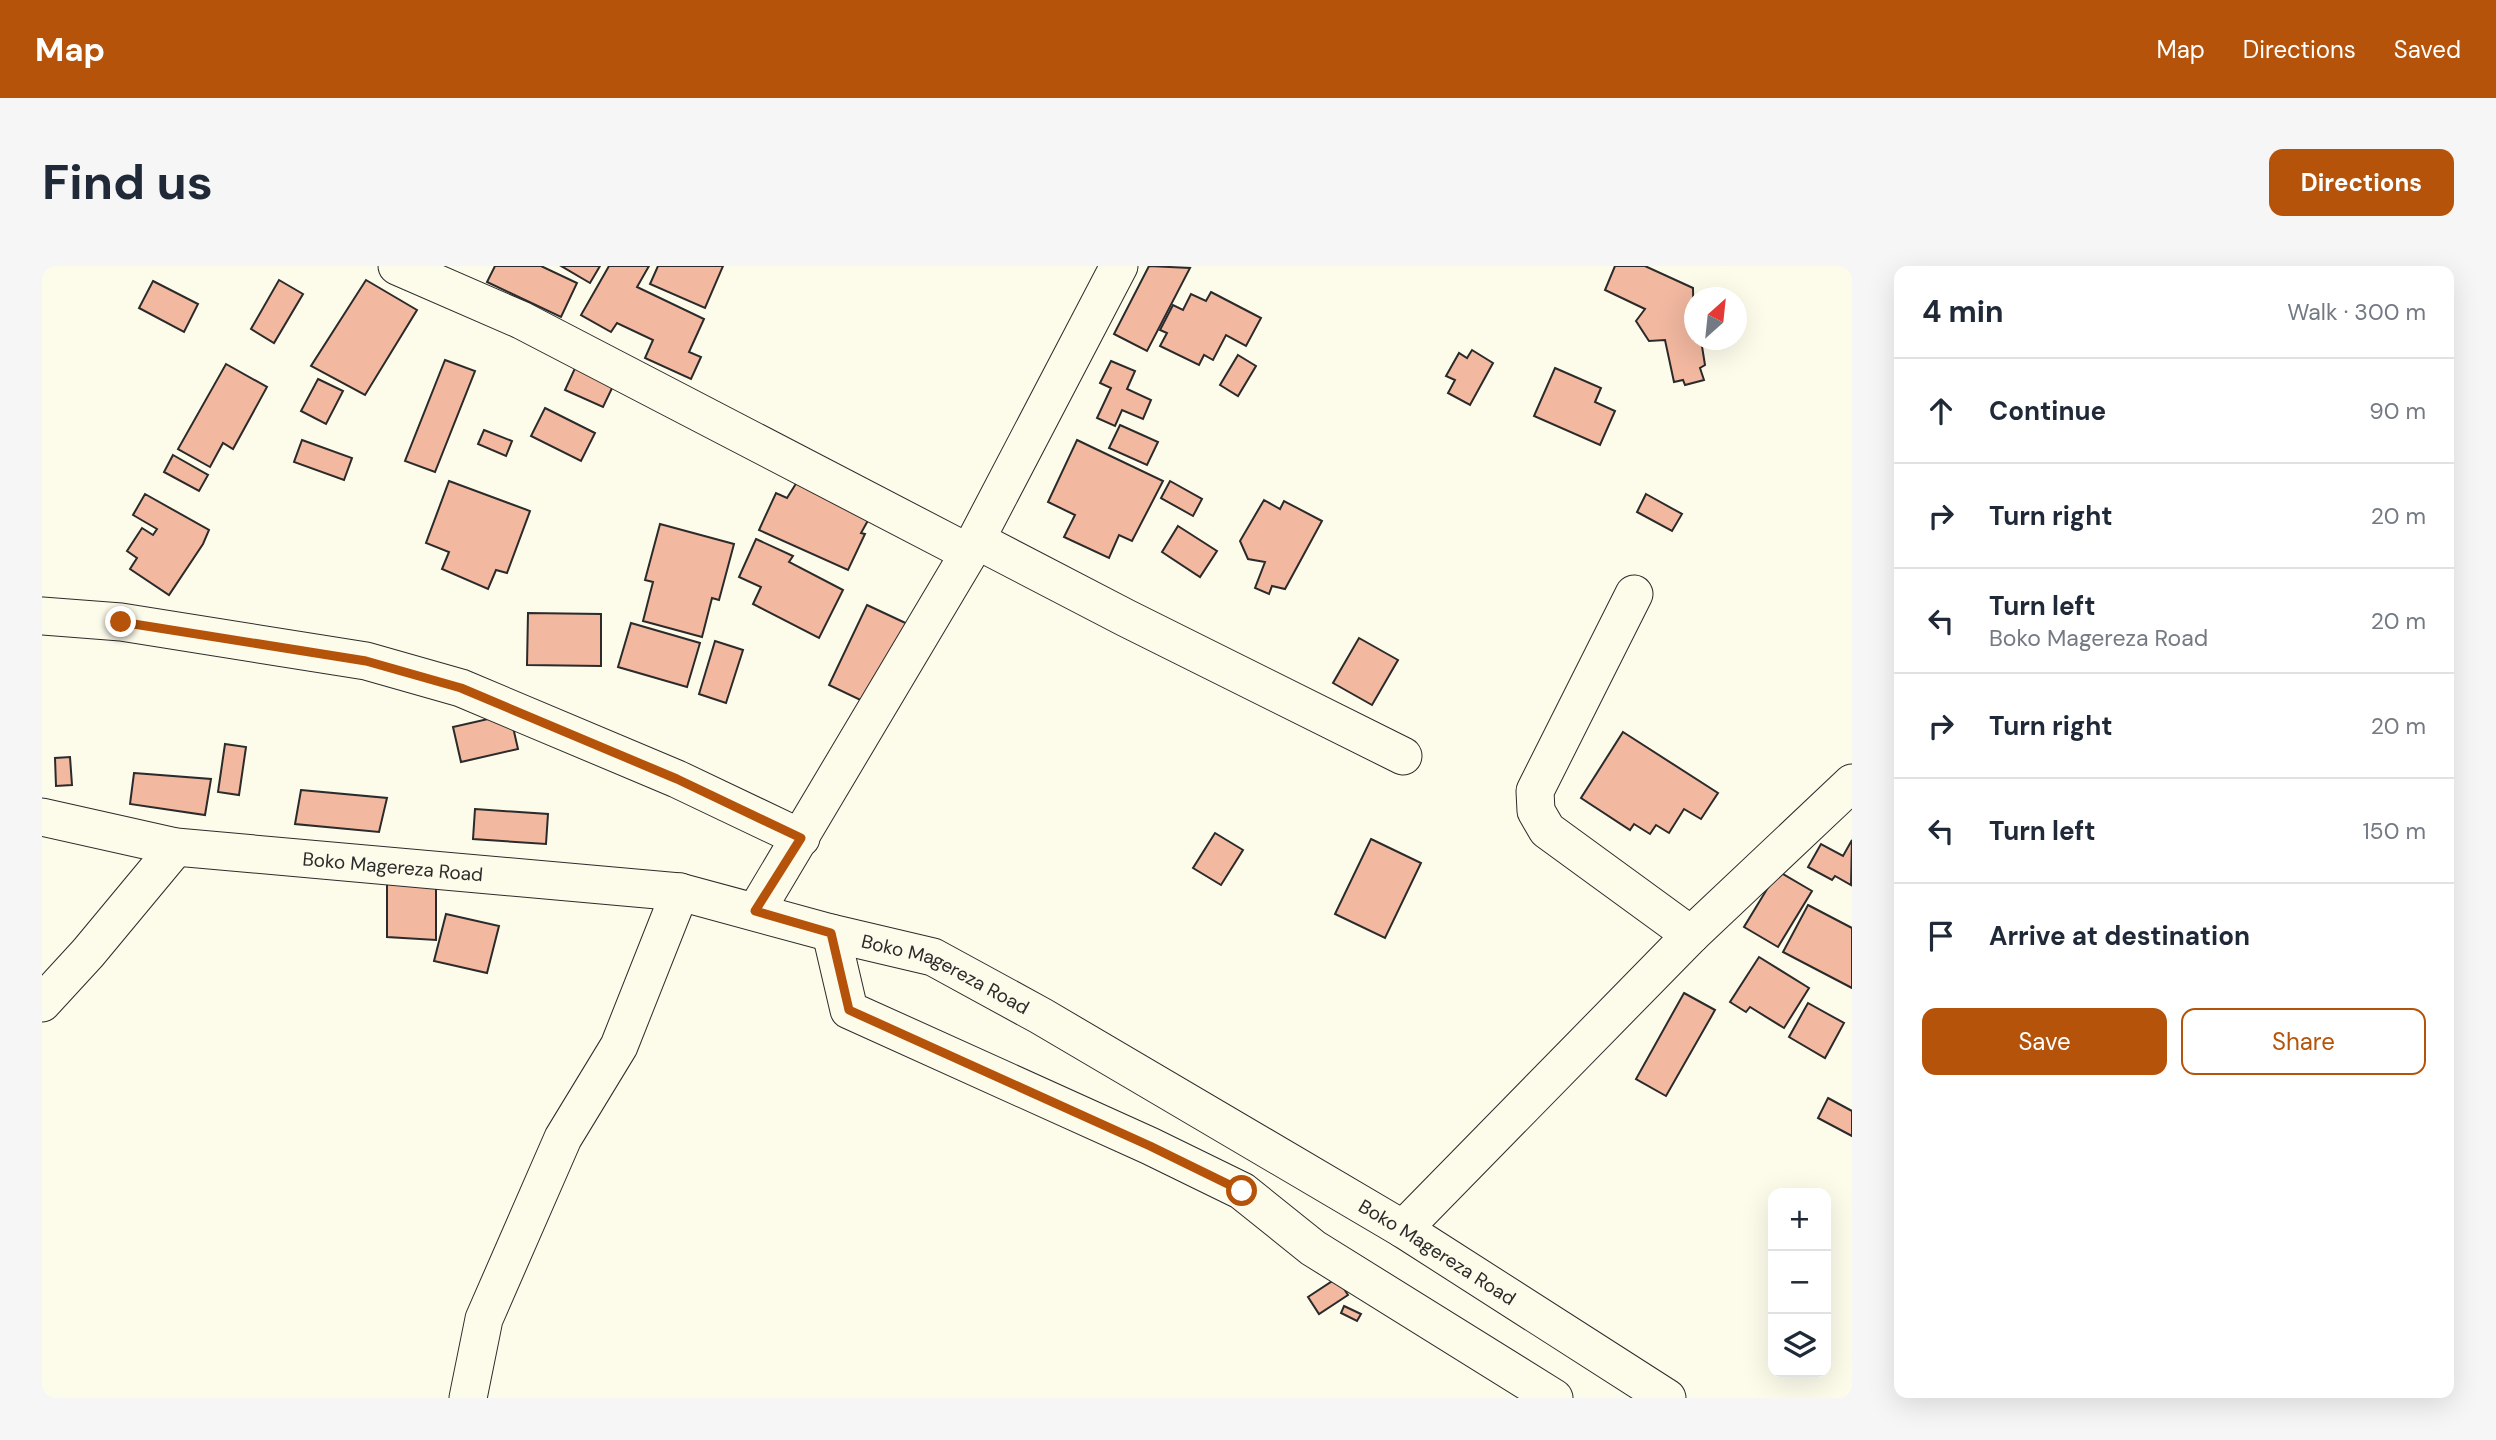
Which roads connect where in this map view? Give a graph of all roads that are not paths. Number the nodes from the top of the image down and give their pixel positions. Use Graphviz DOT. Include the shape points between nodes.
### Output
graph roads {
  1 [pos="397,266"];
  2 [pos="1119,266"];
  3 [pos="972,547"];
  4 [pos="1634,594"];
  5 [pos="42,616"];
  6 [pos="1403,755"];
  7 [pos="1852,783"];
  8 [pos="42,817"];
  9 [pos="801,838"];
  10 [pos="176,847"];
  11 [pos="680,892"];
  12 [pos="755,911"];
  13 [pos="831,933"];
  14 [pos="1691,935"];
  15 [pos="42,1003"];
  16 [pos="1403,1228"];
  17 [pos="468,1398"];
  18 [pos="1554,1398"];
  19 [pos="1667,1398"];
  1 -- 3 [label="street" via="521,320"];
  2 -- 3 [label="street"];
  3 -- 6 [label="street"];
  3 -- 9 [label="street"];
  4 -- 14 [label="street" via="1535,791 1536,811 1546,830"];
  5 -- 9 [label="street" via="121,622 366,661 461,688 677,779"];
  7 -- 14 [label="street"];
  8 -- 10 [label="street, Boko Magereza Road"];
  9 -- 12 [label="street"];
  10 -- 11 [label="street, Boko Magereza Road"];
  10 -- 15 [label="street"];
  11 -- 12 [label="street, Boko Magereza Road"];
  11 -- 17 [label="street" via="619,1046 563,1138 484,1319"];
  12 -- 13 [label="street, Boko Magereza Road"];
  13 -- 16 [label="street, Boko Magereza Road" via="933,957"];
  13 -- 18 [label="street" via="849,1010 1242,1191 1312,1248"];
  14 -- 16 [label="street"];
  16 -- 19 [label="street, Boko Magereza Road"];
}
